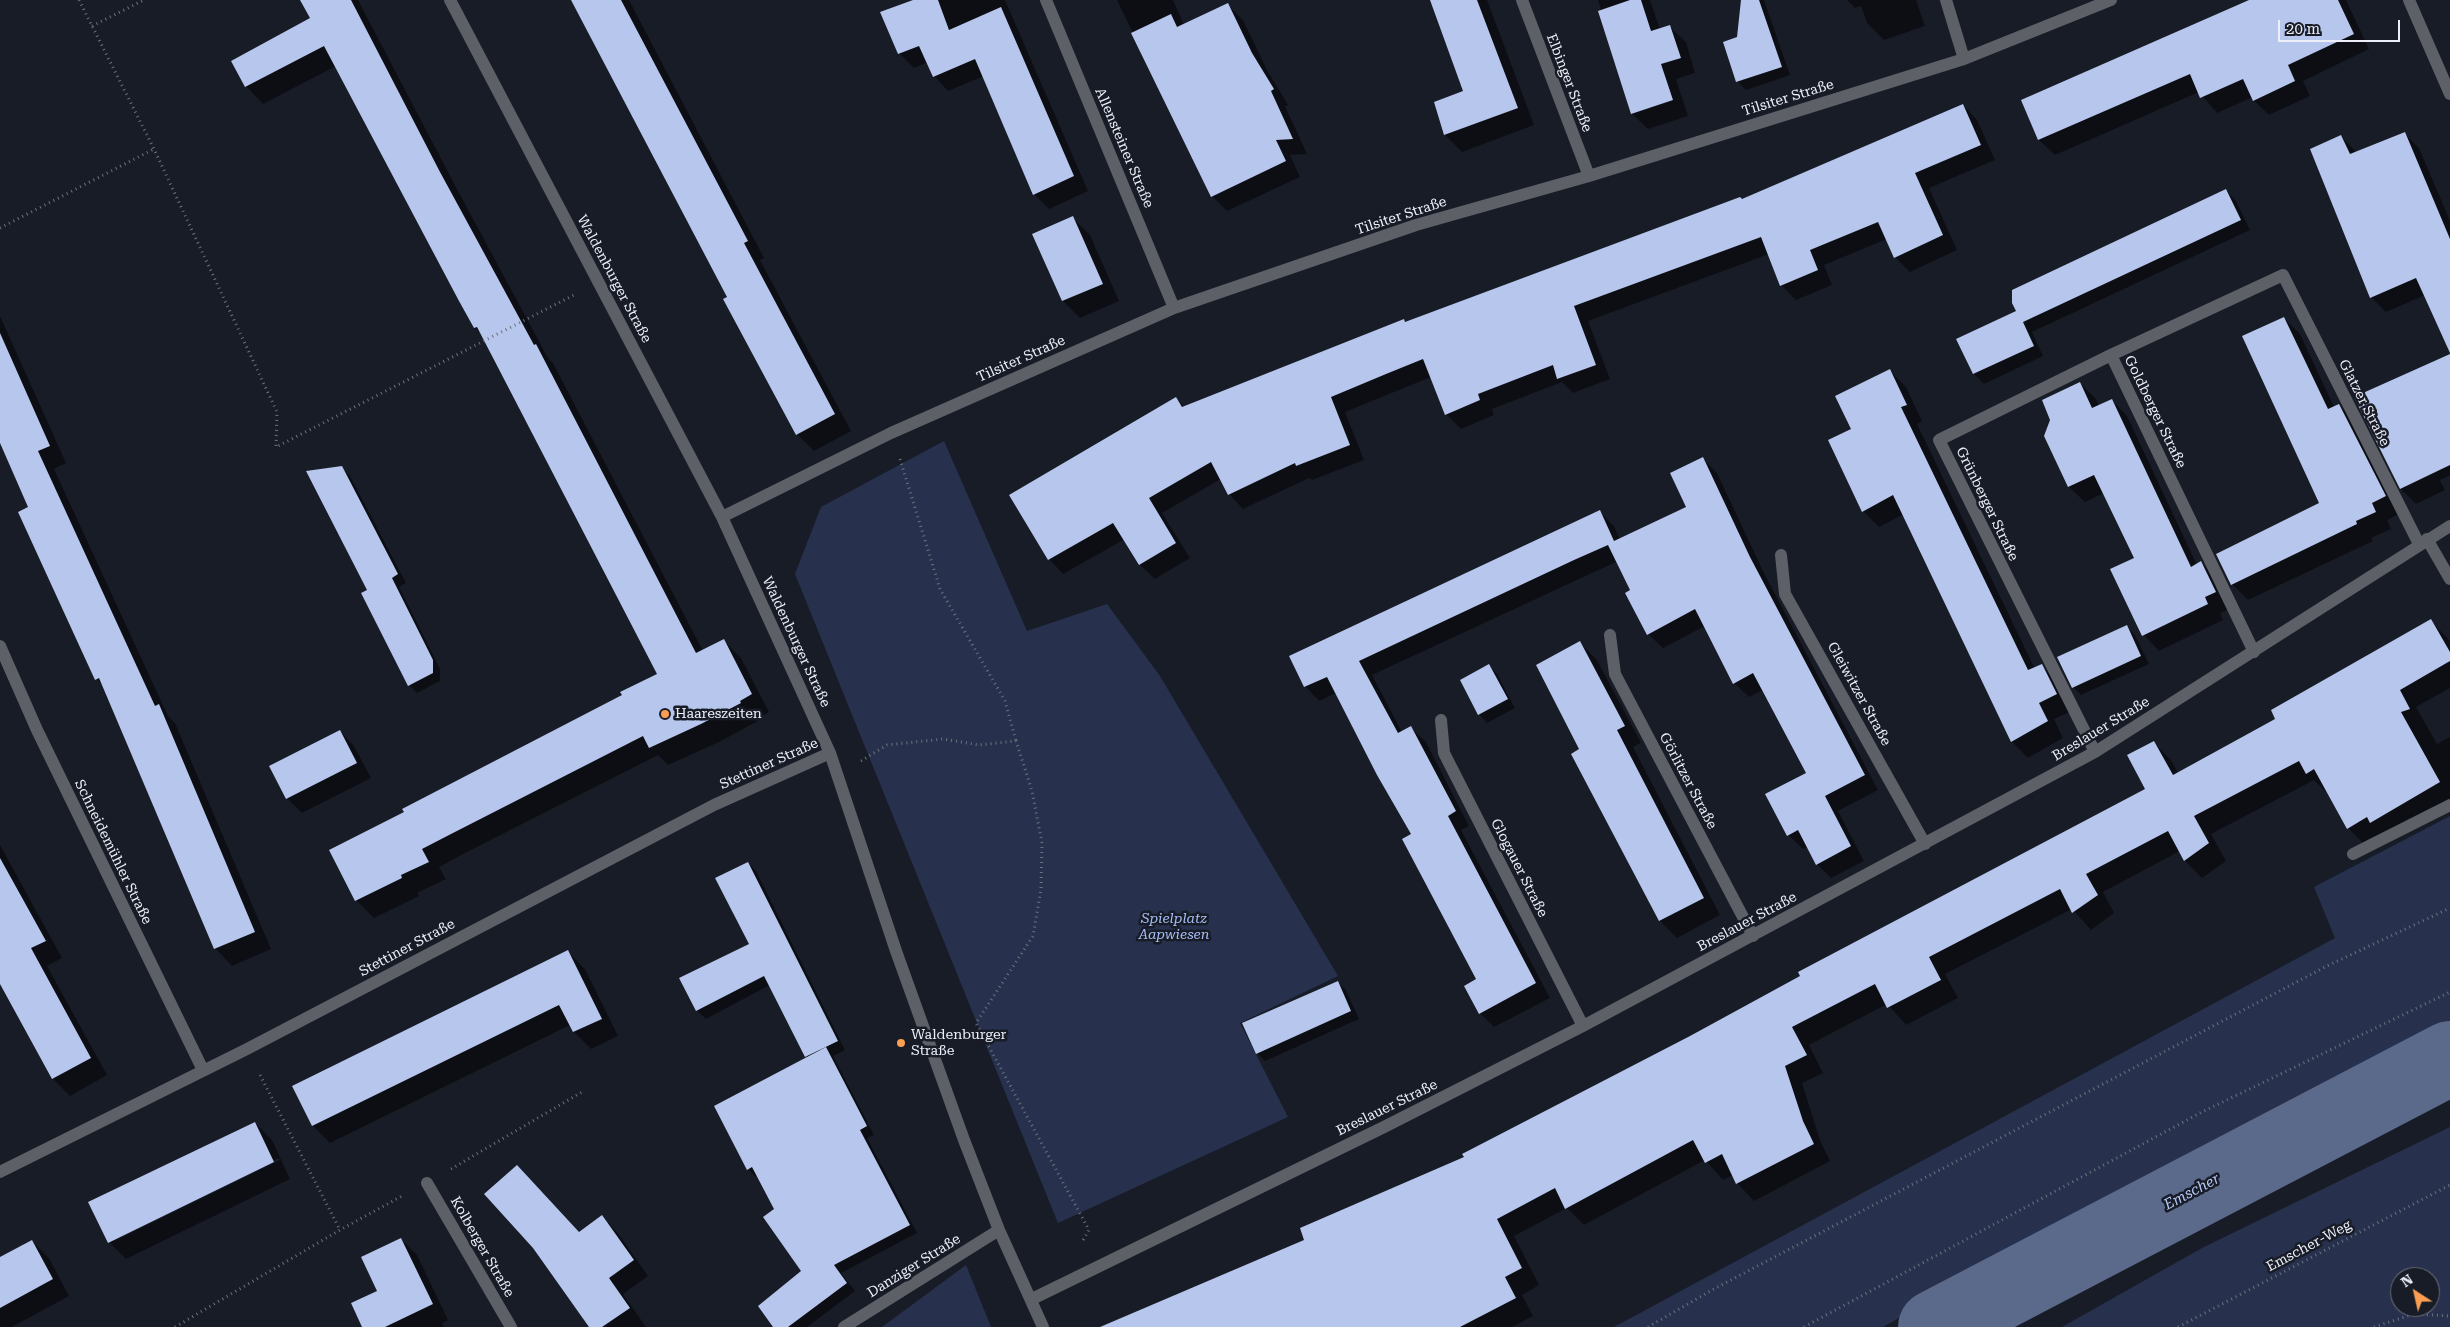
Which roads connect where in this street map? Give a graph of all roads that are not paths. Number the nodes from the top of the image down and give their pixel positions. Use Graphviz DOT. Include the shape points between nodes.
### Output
graph roads {
  1 [pos="450,0"];
  2 [pos="1046,0"];
  3 [pos="1522,0"];
  4 [pos="1946,0"];
  5 [pos="2111,0"];
  6 [pos="2409,0"];
  7 [pos="1964,59"];
  8 [pos="2450,94"];
  9 [pos="1589,176"];
  10 [pos="2283,275"];
  11 [pos="1174,308"];
  12 [pos="2111,355"];
  13 [pos="722,517"];
  14 [pos="2450,526"];
  15 [pos="2423,542"];
  16 [pos="1781,555"];
  17 [pos="2450,579"];
  18 [pos="1610,635"];
  19 [pos="0,646"];
  20 [pos="2254,652"];
  21 [pos="1441,720"];
  22 [pos="2095,752"];
  23 [pos="830,753"];
  24 [pos="2450,805"];
  25 [pos="1925,844"];
  26 [pos="2353,854"];
  27 [pos="1753,936"];
  28 [pos="1583,1026"];
  29 [pos="203,1070"];
  30 [pos="0,1172"];
  31 [pos="427,1183"];
  32 [pos="1000,1230"];
  33 [pos="1032,1299"];
  34 [pos="511,1327"];
  35 [pos="844,1327"];
  36 [pos="1043,1327"];
  1 -- 13 [label="street, Waldenburger Straße"];
  2 -- 11 [label="street, Allensteiner Straße"];
  3 -- 9 [label="street, Elbinger Straße"];
  4 -- 7 [label="street"];
  5 -- 7 [label="street, Tilsiter Straße"];
  6 -- 8 [label="street"];
  7 -- 9 [label="street, Tilsiter Straße"];
  9 -- 11 [label="street, Tilsiter Straße" via="1416,225"];
  10 -- 12 [label="street, Goldberger Straße"];
  10 -- 15 [label="street, Glatzer Straße"];
  11 -- 13 [label="street, Tilsiter Straße" via="892,433"];
  12 -- 20 [label="street, Goldberger Straße"];
  12 -- 22 [label="street, Grünberger Straße" via="1939,440"];
  13 -- 23 [label="street, Waldenburger Straße"];
  14 -- 15 [label="street, Breslauer Straße"];
  15 -- 17 [label="street, Glatzer Straße"];
  15 -- 20 [label="street, Breslauer Straße"];
  16 -- 25 [label="street, Gleiwitzer Straße" via="1785,594"];
  18 -- 27 [label="street, Görlitzer Straße" via="1615,674"];
  19 -- 29 [label="street, Schneidemühler Straße" via="37,730"];
  20 -- 22 [label="street, Breslauer Straße"];
  21 -- 28 [label="street, Glogauer Straße" via="1444,753"];
  22 -- 25 [label="street, Breslauer Straße"];
  23 -- 29 [label="street, Stettiner Straße" via="714,805"];
  23 -- 32 [label="street, Waldenburger Straße" via="896,950"];
  24 -- 26 [label="street"];
  25 -- 27 [label="street, Breslauer Straße"];
  27 -- 28 [label="street, Breslauer Straße"];
  28 -- 33 [label="street, Breslauer Straße"];
  29 -- 30 [label="street, Stettiner Straße"];
  31 -- 34 [label="street, Kolberger Straße"];
  32 -- 33 [label="street, Waldenburger Straße"];
  32 -- 35 [label="street, Danziger Straße"];
  33 -- 36 [label="street, Waldenburger Straße"];
}
